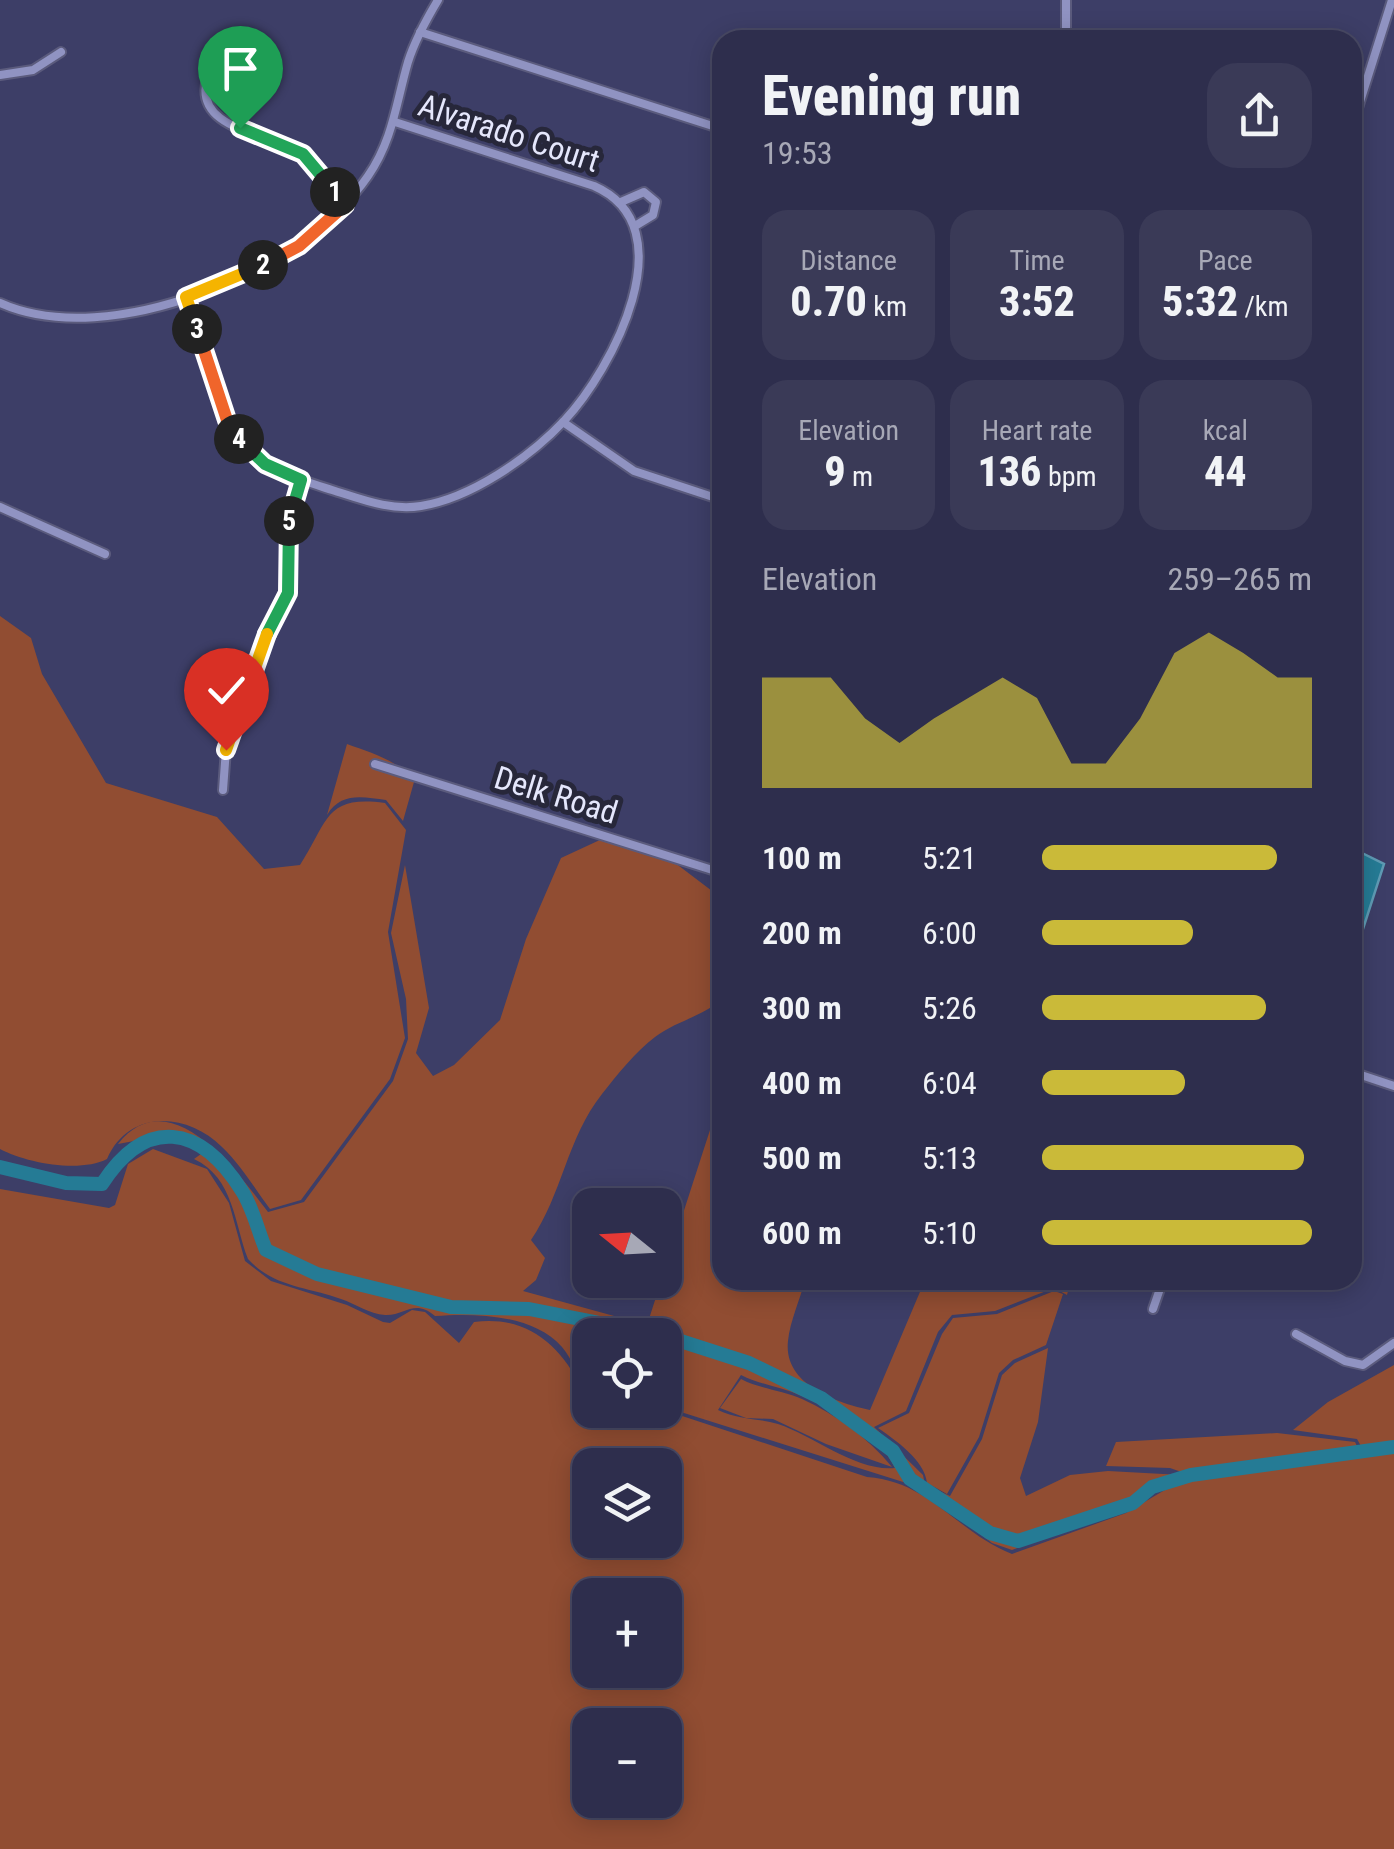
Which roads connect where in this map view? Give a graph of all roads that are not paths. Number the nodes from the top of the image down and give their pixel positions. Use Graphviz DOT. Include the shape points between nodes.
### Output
graph roads {
  1 [pos="438,0"];
  2 [pos="1066,0"];
  3 [pos="1392,0"];
  4 [pos="1066,30"];
  5 [pos="420,32"];
  6 [pos="61,52"];
  7 [pos="0,74"];
  8 [pos="1362,95"];
  9 [pos="396,122"];
  10 [pos="712,126"];
  11 [pos="240,128"];
  12 [pos="620,202"];
  13 [pos="345,205"];
  14 [pos="635,226"];
  15 [pos="186,297"];
  16 [pos="0,304"];
  17 [pos="563,422"];
  18 [pos="301,480"];
  19 [pos="712,497"];
  20 [pos="0,506"];
  21 [pos="105,554"];
  22 [pos="375,764"];
  23 [pos="223,790"];
  24 [pos="712,870"];
  25 [pos="1362,1075"];
  26 [pos="1394,1086"];
  27 [pos="1160,1290"];
  28 [pos="1153,1309"];
  29 [pos="1296,1334"];
  30 [pos="1394,1343"];
  1 -- 5 [label="street"];
  2 -- 4 [label="street"];
  3 -- 8 [label="street"];
  5 -- 9 [label="street"];
  5 -- 10 [label="street"];
  6 -- 7 [label="street" via="33,70"];
  9 -- 12 [label="street, Alvarado Court" via="594,186"];
  9 -- 13 [label="street"];
  11 -- 11 [label="street" via="209,108 207,79 219,73 230,81"];
  11 -- 13 [label="street" via="303,154"];
  12 -- 14 [label="street, Alvarado Court"];
  12 -- 14 [label="street" via="644,192 653,196 653,215"];
  13 -- 15 [label="street" via="299,246"];
  14 -- 17 [label="street, Alvarado Court" via="639,272 617,338 598,377"];
  15 -- 16 [label="street" via="100,319 34,315"];
  15 -- 18 [label="street, Alvarado Court" via="236,436 265,464"];
  17 -- 18 [label="street, Alvarado Court" via="503,470 422,506 378,504"];
  17 -- 19 [label="street" via="634,471"];
  18 -- 23 [label="street" via="286,537 288,593 226,750"];
  20 -- 21 [label="street"];
  22 -- 24 [label="street, Delk Road"];
  25 -- 26 [label="street"];
  27 -- 28 [label="street"];
  29 -- 30 [label="street" via="1363,1365"];
}
